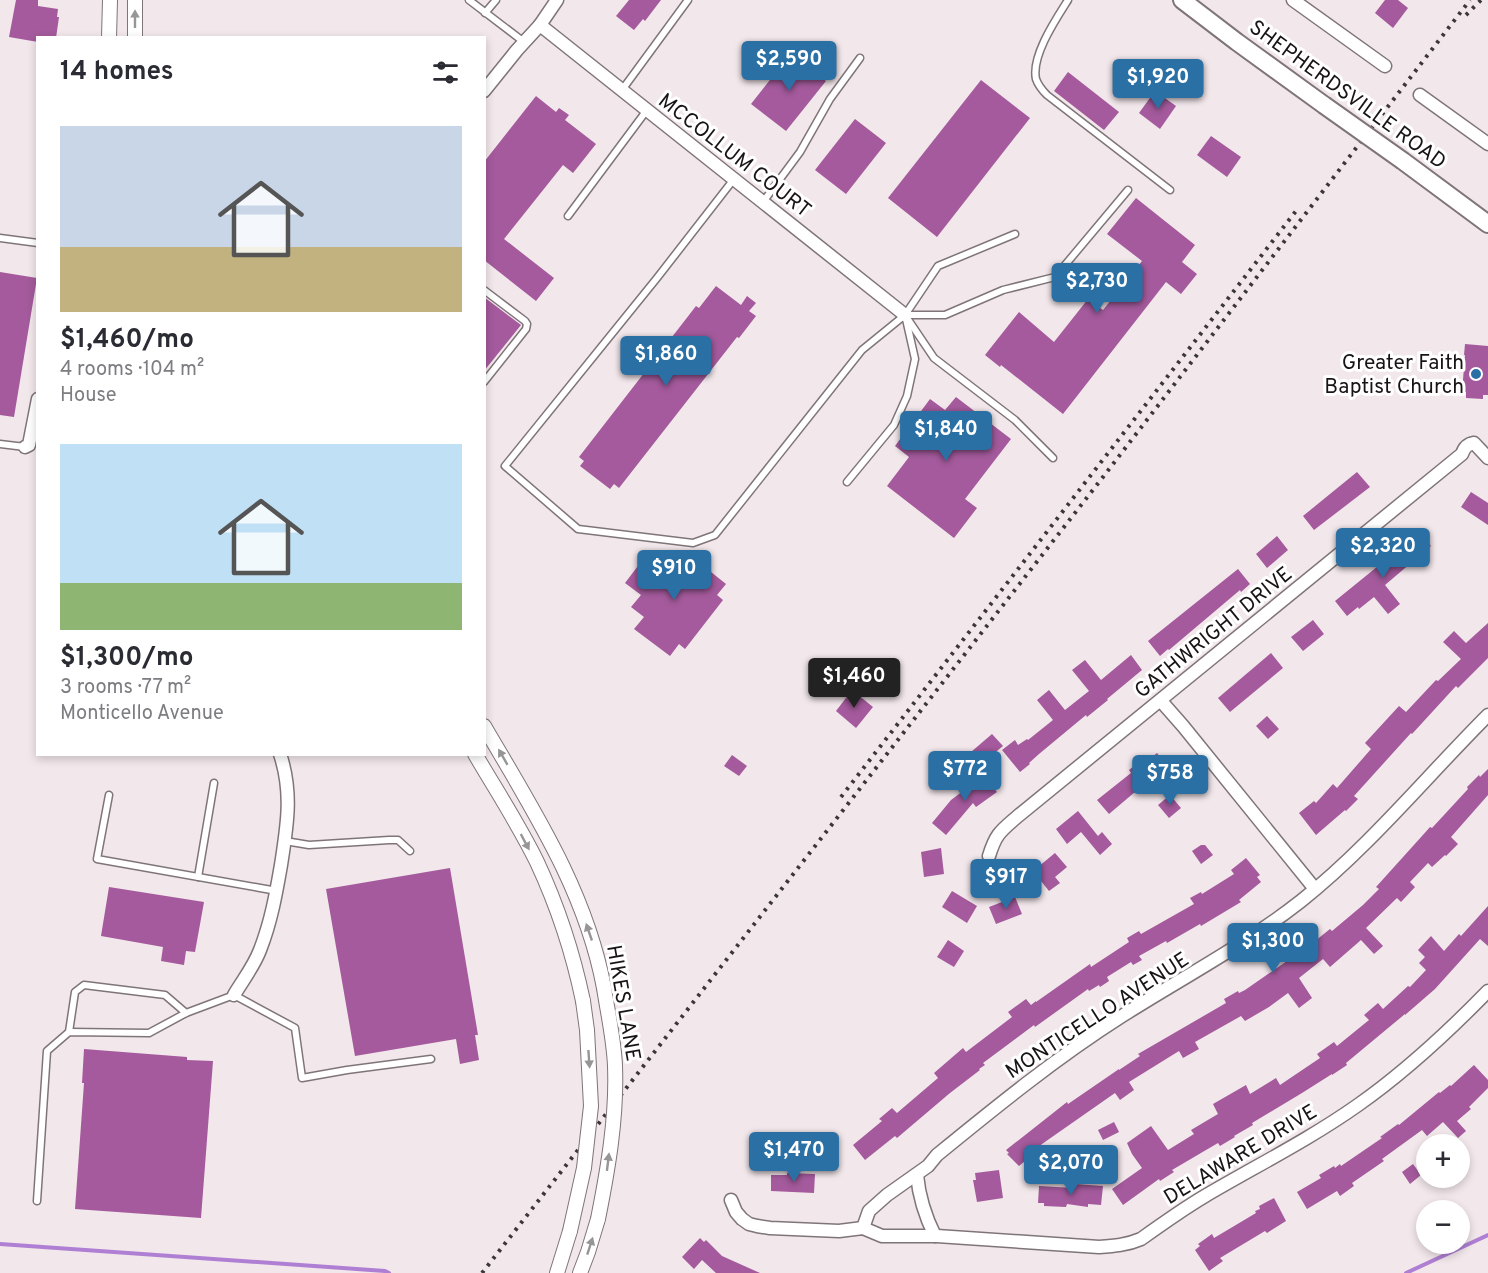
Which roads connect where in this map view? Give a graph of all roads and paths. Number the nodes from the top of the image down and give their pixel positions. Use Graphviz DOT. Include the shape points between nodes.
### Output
graph roads {
  1 [pos="110,0"];
  2 [pos="135,0"];
  3 [pos="469,0"];
  4 [pos="496,0"];
  5 [pos="557,0"];
  6 [pos="688,0"];
  7 [pos="1068,0"];
  8 [pos="1182,0"];
  9 [pos="1301,2"];
  10 [pos="485,13"];
  11 [pos="540,25"];
  12 [pos="109,36"];
  13 [pos="135,36"];
  14 [pos="524,42"];
  15 [pos="860,58"];
  16 [pos="1385,66"];
  17 [pos="486,89"];
  18 [pos="622,90"];
  19 [pos="1420,95"];
  20 [pos="647,110"];
  21 [pos="1488,144"];
  22 [pos="734,180"];
  23 [pos="1128,190"];
  24 [pos="1170,190"];
  25 [pos="763,202"];
  26 [pos="568,216"];
  27 [pos="1488,224"];
  28 [pos="1015,234"];
  29 [pos="0,238"];
  30 [pos="36,243"];
  31 [pos="486,292"];
  32 [pos="905,315"];
  33 [pos="486,379"];
  34 [pos="36,409"];
  35 [pos="0,444"];
  36 [pos="25,447"];
  37 [pos="1053,458"];
  38 [pos="1488,458"];
  39 [pos="847,482"];
  40 [pos="1161,701"];
  41 [pos="1488,715"];
  42 [pos="486,729"];
  43 [pos="281,756"];
  44 [pos="476,756"];
  45 [pos="214,783"];
  46 [pos="109,795"];
  47 [pos="285,841"];
  48 [pos="410,851"];
  49 [pos="989,856"];
  50 [pos="198,877"];
  51 [pos="1315,889"];
  52 [pos="277,891"];
  53 [pos="1488,991"];
  54 [pos="234,994"];
  55 [pos="186,1013"];
  56 [pos="69,1032"];
  57 [pos="431,1059"];
  58 [pos="917,1175"];
  59 [pos="731,1200"];
  60 [pos="37,1201"];
  61 [pos="863,1228"];
  62 [pos="935,1236"];
  63 [pos="556,1273"];
  64 [pos="580,1273"];
  1 -- 12 [label="street"];
  13 -- 2 [label="street, one-way"];
  3 -- 10 [label="lane"];
  4 -- 10 [label="lane"];
  5 -- 11 [label="street"];
  6 -- 18 [label="lane"];
  7 -- 24 [label="lane" via="1050,28 1035,64 1036,80 1047,95"];
  8 -- 27 [label="main road, SHEPHERDSVILLE ROAD, bridge"];
  9 -- 16 [label="street, SHEPHERDSVILLE ROAD"];
  10 -- 14 [label="lane"];
  11 -- 14 [label="street"];
  11 -- 18 [label="street, MCCOLLUM COURT"];
  14 -- 17 [label="street"];
  15 -- 25 [label="lane"];
  18 -- 20 [label="street, MCCOLLUM COURT"];
  19 -- 21 [label="street, SHEPHERDSVILLE ROAD"];
  20 -- 22 [label="street, MCCOLLUM COURT"];
  20 -- 26 [label="lane"];
  22 -- 25 [label="street, MCCOLLUM COURT"];
  22 -- 32 [label="lane" via="505,466 578,529 693,543 716,535 862,350"];
  23 -- 32 [label="lane" via="1055,277 1003,290 945,315"];
  25 -- 32 [label="street, MCCOLLUM COURT"];
  28 -- 32 [label="lane" via="938,266"];
  29 -- 30 [label="lane"];
  31 -- 33 [label="lane" via="527,324"];
  32 -- 37 [label="lane" via="933,358 1015,420"];
  32 -- 39 [label="lane" via="915,359 907,396 894,425"];
  34 -- 36 [label="street" via="29,445"];
  35 -- 36 [label="lane"];
  38 -- 40 [label="street, GATHWRIGHT DRIVE" via="1474,443 1464,448 1462,454"];
  40 -- 49 [label="street, GATHWRIGHT DRIVE" via="1001,831"];
  40 -- 51 [label="street"];
  41 -- 51 [label="street, MONTICELLO AVENUE" via="1357,852"];
  64 -- 42 [label="street, HIKES LANE, one-way, bridge" via="598,1219 614,1117 615,1066 604,988 599,960 573,887"];
  43 -- 47 [label="street" via="289,796"];
  44 -- 63 [label="street, HIKES LANE, one-way, bridge" via="541,873 567,936 583,1001 591,1106 584,1167"];
  45 -- 50 [label="lane"];
  46 -- 50 [label="lane" via="97,859"];
  47 -- 48 [label="lane" via="309,844 398,840"];
  47 -- 52 [label="street"];
  50 -- 52 [label="lane"];
  51 -- 58 [label="street, MONTICELLO AVENUE" via="1258,933 1061,1057"];
  52 -- 54 [label="street" via="259,952"];
  53 -- 62 [label="street, DELAWARE DRIVE" via="1412,1063 1358,1105 1203,1197 1141,1239 1100,1246"];
  54 -- 55 [label="lane"];
  54 -- 57 [label="lane" via="296,1028 302,1078"];
  55 -- 56 [label="lane" via="148,1033"];
  55 -- 56 [label="lane" via="165,995 84,985 75,992"];
  56 -- 60 [label="lane" via="47,1051"];
  58 -- 61 [label="street, MONTICELLO AVENUE" via="869,1211"];
  58 -- 62 [label="street" via="919,1193"];
  59 -- 61 [label="street, DELAWARE DRIVE" via="742,1219 757,1226 839,1231"];
  61 -- 62 [label="street, DELAWARE DRIVE" via="882,1236"];
}
